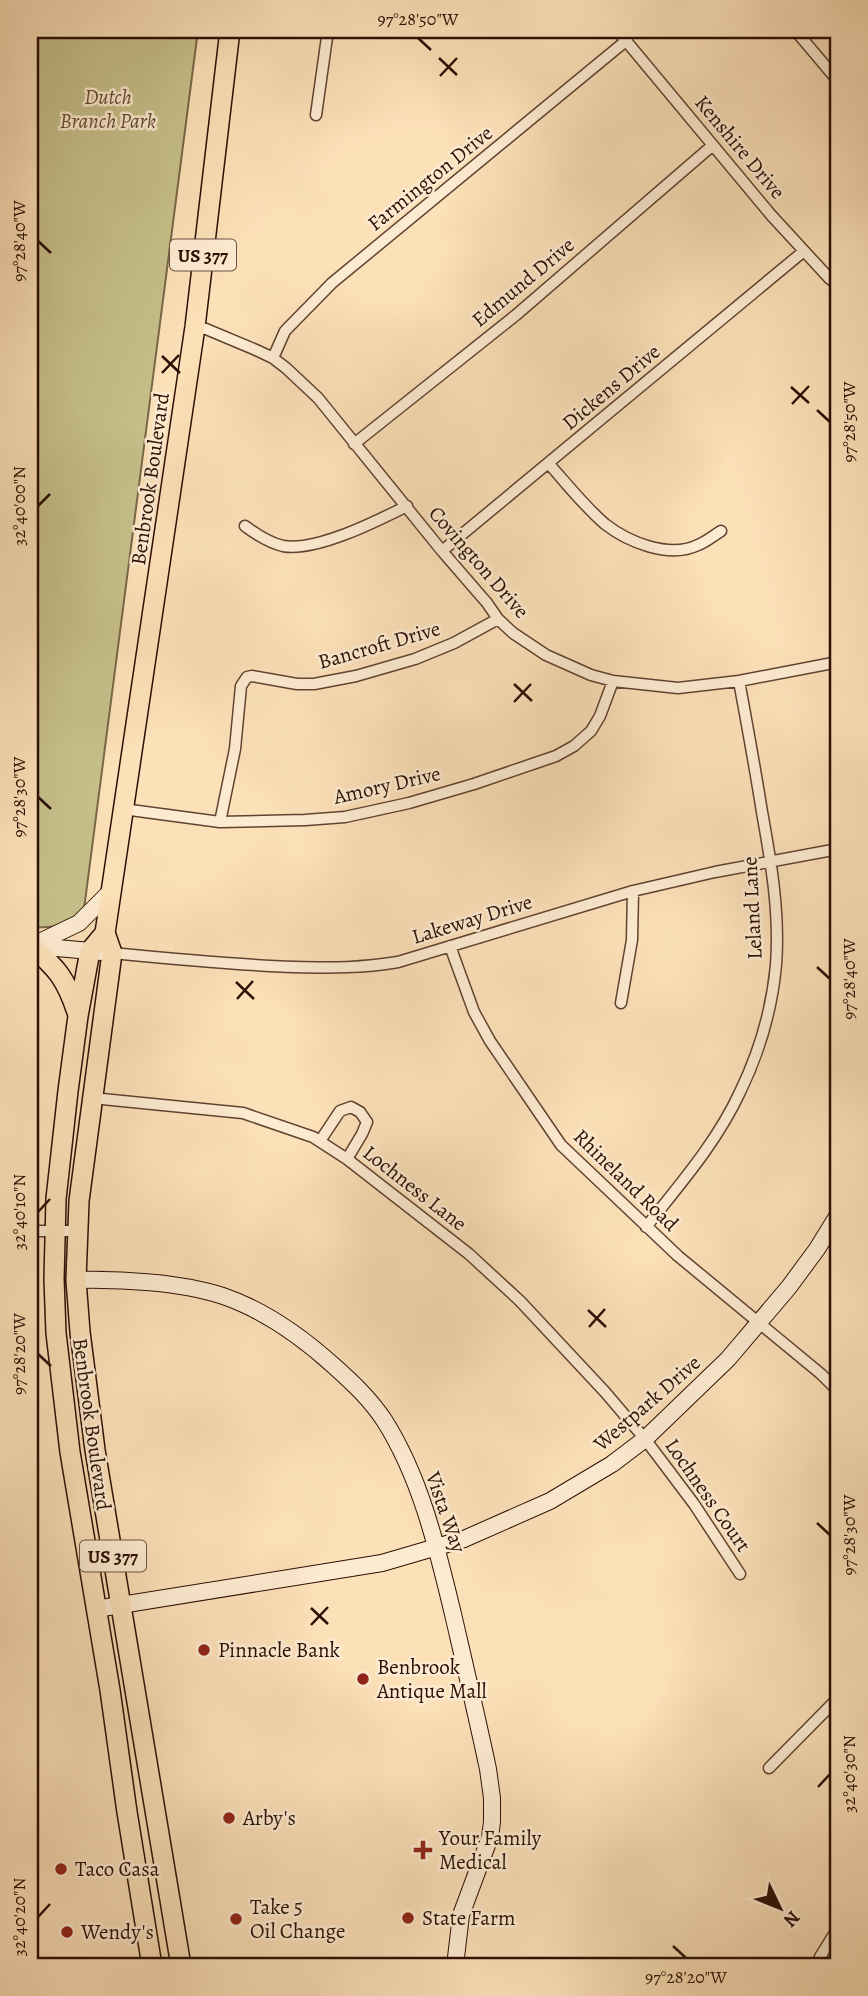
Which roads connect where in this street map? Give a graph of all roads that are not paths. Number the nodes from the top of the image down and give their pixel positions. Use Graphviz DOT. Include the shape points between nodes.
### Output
graph roads {
  1 [pos="230,30"];
  2 [pos="328,30"];
  3 [pos="617,30"];
  4 [pos="795,30"];
  5 [pos="626,40"];
  6 [pos="838,81"];
  7 [pos="316,115"];
  8 [pos="713,145"];
  9 [pos="804,251"];
  10 [pos="838,285"];
  11 [pos="195,327"];
  12 [pos="273,358"];
  13 [pos="354,444"];
  14 [pos="549,464"];
  15 [pos="407,506"];
  16 [pos="244,527"];
  17 [pos="721,531"];
  18 [pos="442,551"];
  19 [pos="498,619"];
  20 [pos="838,662"];
  21 [pos="613,681"];
  22 [pos="739,681"];
  23 [pos="123,809"];
  24 [pos="220,822"];
  25 [pos="838,849"];
  26 [pos="771,862"];
  27 [pos="111,891"];
  28 [pos="633,891"];
  29 [pos="105,933"];
  30 [pos="30,946"];
  31 [pos="450,946"];
  32 [pos="90,951"];
  33 [pos="112,953"];
  34 [pos="621,1003"];
  35 [pos="78,1016"];
  36 [pos="92,1098"];
  37 [pos="320,1141"];
  38 [pos="347,1159"];
  39 [pos="838,1215"];
  40 [pos="646,1227"];
  41 [pos="78,1230"];
  42 [pos="30,1231"];
  43 [pos="55,1231"];
  44 [pos="76,1280"];
  45 [pos="758,1323"];
  46 [pos="838,1391"];
  47 [pos="645,1439"];
  48 [pos="438,1548"];
  49 [pos="740,1574"];
  50 [pos="122,1605"];
  51 [pos="96,1609"];
  52 [pos="838,1698"];
  53 [pos="769,1768"];
  54 [pos="838,1928"];
  55 [pos="152,1966"];
  56 [pos="181,1966"];
  57 [pos="455,1966"];
  58 [pos="817,1966"];
  1 -- 11 [label="highway, Benbrook Boulevard / US 377"];
  2 -- 7 [label="street"];
  3 -- 5 [label="street, Kenshire Drive"];
  4 -- 6 [label="street"];
  5 -- 8 [label="street, Kenshire Drive"];
  5 -- 12 [label="street, Farmington Drive" via="332,283 285,331"];
  8 -- 9 [label="street, Kenshire Drive"];
  8 -- 13 [label="street, Edmund Drive" via="516,315"];
  9 -- 10 [label="street, Kenshire Drive"];
  9 -- 14 [label="street, Dickens Drive"];
  11 -- 12 [label="street, Covington Drive"];
  11 -- 23 [label="highway, Benbrook Boulevard / US 377"];
  12 -- 13 [label="street, Covington Drive" via="318,398"];
  13 -- 15 [label="street, Covington Drive"];
  14 -- 17 [label="street" via="604,523 648,546 688,549"];
  14 -- 18 [label="street, Dickens Drive"];
  15 -- 16 [label="street" via="337,537 296,547 274,543"];
  15 -- 18 [label="street, Covington Drive"];
  18 -- 19 [label="street, Covington Drive"];
  19 -- 21 [label="street, Covington Drive" via="546,655"];
  19 -- 24 [label="street, Bancroft Drive" via="415,659 356,676 306,684 247,677 241,686 235,749"];
  20 -- 22 [label="street, Covington Drive"];
  21 -- 22 [label="street, Covington Drive" via="678,688"];
  21 -- 24 [label="street, Amory Drive" via="591,731 556,756 435,795 345,817"];
  22 -- 26 [label="street, Leland Lane"];
  23 -- 24 [label="street, Amory Drive"];
  23 -- 27 [label="highway, Benbrook Boulevard / US 377"];
  25 -- 26 [label="street, Lakeway Drive"];
  26 -- 28 [label="street, Lakeway Drive"];
  26 -- 40 [label="street, Leland Lane" via="776,964 768,1013 751,1067 713,1139"];
  27 -- 29 [label="highway, Benbrook Boulevard / US 377"];
  27 -- 30 [label="street" via="79,923"];
  28 -- 31 [label="street, Lakeway Drive"];
  28 -- 34 [label="street" via="632,940"];
  29 -- 32 [label="highway, Benbrook Boulevard / US 377"];
  29 -- 33 [label="highway, Benbrook Boulevard / US 377"];
  30 -- 32 [label="street"];
  30 -- 35 [label="highway" via="64,980"];
  31 -- 33 [label="street, Lakeway Drive" via="398,962 353,968 200,962"];
  31 -- 40 [label="street, Rhineland Road" via="490,1041 545,1124"];
  32 -- 33 [label="street"];
  32 -- 35 [label="highway, Benbrook Boulevard / US 377"];
  33 -- 36 [label="highway, Benbrook Boulevard / US 377"];
  35 -- 43 [label="highway, Benbrook Boulevard / US 377"];
  36 -- 37 [label="street, Lochness Lane" via="243,1113"];
  36 -- 41 [label="highway, Benbrook Boulevard / US 377"];
  37 -- 38 [label="street, Lochness Lane"];
  37 -- 38 [label="street" via="340,1111 351,1107 360,1112 367,1122"];
  38 -- 47 [label="street, Lochness Lane" via="469,1254 520,1301"];
  39 -- 45 [label="street, Westpark Drive"];
  40 -- 45 [label="street, Rhineland Road"];
  41 -- 43 [label="street"];
  41 -- 44 [label="highway, Benbrook Boulevard / US 377"];
  42 -- 43 [label="street"];
  43 -- 51 [label="highway, Benbrook Boulevard / US 377" via="59,1363"];
  44 -- 48 [label="street, Vista Way" via="149,1283 206,1292 249,1307 287,1328 358,1387 386,1423 413,1477"];
  44 -- 50 [label="highway, Benbrook Boulevard / US 377" via="95,1450"];
  45 -- 46 [label="street, Rhineland Road"];
  45 -- 47 [label="street, Westpark Drive" via="729,1359"];
  47 -- 48 [label="street, Westpark Drive" via="550,1501"];
  47 -- 49 [label="street, Lochness Court"];
  48 -- 50 [label="street, Westpark Drive" via="382,1563"];
  48 -- 57 [label="street, Vista Way" via="492,1798 490,1838 461,1915"];
  50 -- 51 [label="street, Westpark Drive"];
  50 -- 56 [label="highway, Benbrook Boulevard / US 377"];
  51 -- 55 [label="highway, Benbrook Boulevard / US 377"];
  52 -- 53 [label="street"];
  54 -- 58 [label="street"];
}
